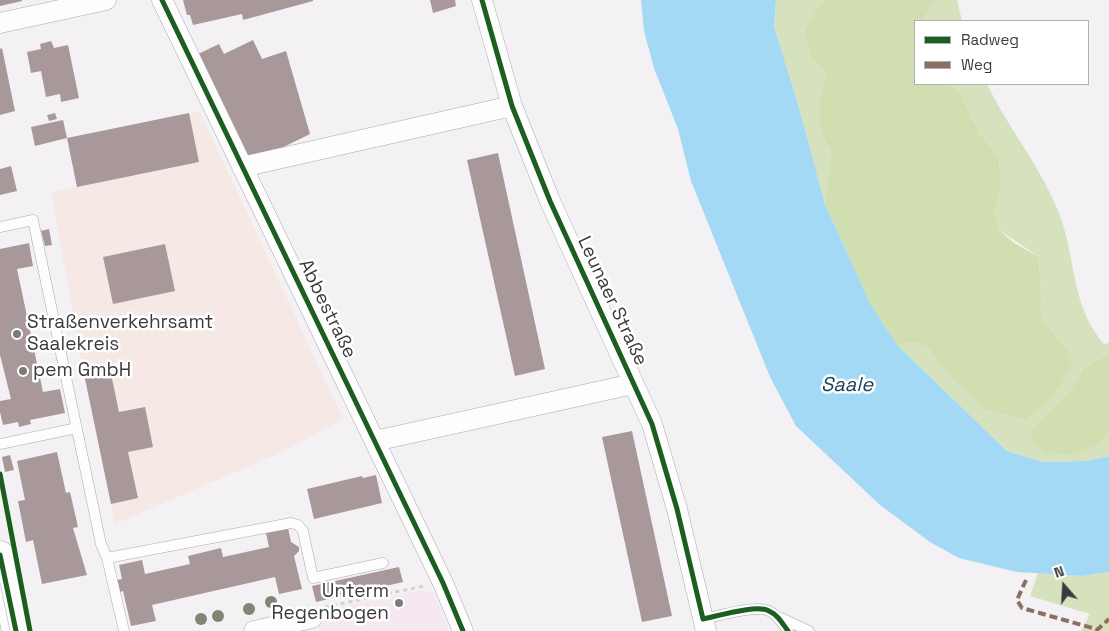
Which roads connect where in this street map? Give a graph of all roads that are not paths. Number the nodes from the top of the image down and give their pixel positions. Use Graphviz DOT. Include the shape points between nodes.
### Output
graph roads {
  1 [pos="106,0"];
  2 [pos="162,0"];
  3 [pos="482,0"];
  4 [pos="0,23"];
  5 [pos="512,106"];
  6 [pos="242,167"];
  7 [pos="0,227"];
  8 [pos="633,384"];
  9 [pos="77,428"];
  10 [pos="375,441"];
  11 [pos="0,444"];
  12 [pos="0,555"];
  13 [pos="107,558"];
  14 [pos="383,563"];
  15 [pos="316,613"];
  16 [pos="778,616"];
  17 [pos="704,625"];
  18 [pos="260,630"];
  19 [pos="16,631"];
  20 [pos="124,631"];
  21 [pos="464,631"];
  22 [pos="788,631"];
  23 [pos="809,631"];
  1 -- 4 [label="street"];
  2 -- 6 [label="street, Abbestraße"];
  3 -- 5 [label="street, Leunaer Straße"];
  5 -- 6 [label="street"];
  5 -- 8 [label="street, Leunaer Straße" via="550,201"];
  6 -- 10 [label="street, Abbestraße"];
  7 -- 9 [label="lane" via="32,220"];
  8 -- 10 [label="street"];
  8 -- 17 [label="street, Leunaer Straße" via="652,424 677,508"];
  9 -- 11 [label="lane"];
  9 -- 13 [label="lane" via="101,544"];
  10 -- 21 [label="street, Abbestraße"];
  12 -- 19 [label="main road"];
  13 -- 14 [label="lane" via="291,523 303,531 313,578"];
  13 -- 20 [label="lane"];
  15 -- 18 [label="street"];
  16 -- 17 [label="lane" via="768,609 756,609"];
  16 -- 22 [label="lane"];
  16 -- 23 [label="lane"];
}
